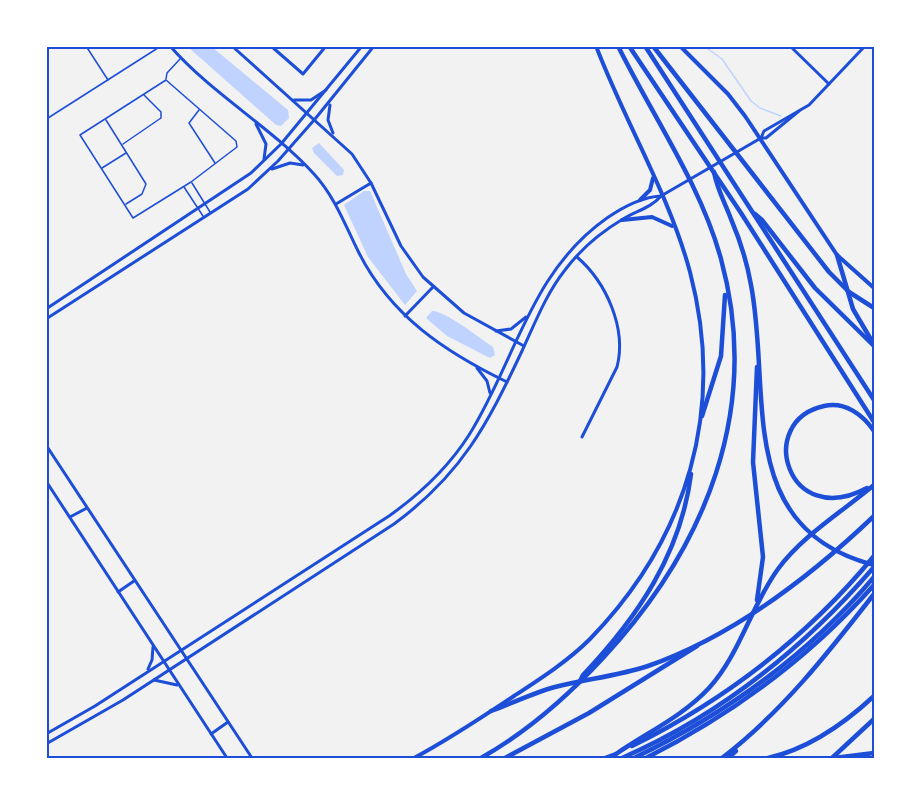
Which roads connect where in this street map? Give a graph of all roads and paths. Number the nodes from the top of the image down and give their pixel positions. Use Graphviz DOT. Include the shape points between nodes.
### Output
graph roads {
  1 [pos="86,46"];
  2 [pos="161,46"];
  3 [pos="170,46"];
  4 [pos="232,46"];
  5 [pos="271,46"];
  6 [pos="326,46"];
  7 [pos="363,46"];
  8 [pos="374,46"];
  9 [pos="596,46"];
  10 [pos="618,46"];
  11 [pos="629,46"];
  12 [pos="645,46"];
  13 [pos="653,46"];
  14 [pos="680,46"];
  15 [pos="790,46"];
  16 [pos="865,46"];
  17 [pos="370,51"];
  18 [pos="182,57"];
  19 [pos="108,80"];
  20 [pos="166,80"];
  21 [pos="334,82"];
  22 [pos="829,84"];
  23 [pos="143,95"];
  24 [pos="292,99"];
  25 [pos="333,99"];
  26 [pos="200,110"];
  27 [pos="308,113"];
  28 [pos="48,118"];
  29 [pos="105,119"];
  30 [pos="315,119"];
  31 [pos="253,120"];
  32 [pos="336,137"];
  33 [pos="761,138"];
  34 [pos="281,144"];
  35 [pos="122,145"];
  36 [pos="288,150"];
  37 [pos="126,152"];
  38 [pos="262,163"];
  39 [pos="216,165"];
  40 [pos="305,166"];
  41 [pos="101,169"];
  42 [pos="269,170"];
  43 [pos="714,172"];
  44 [pos="653,177"];
  45 [pos="191,182"];
  46 [pos="371,183"];
  47 [pos="184,187"];
  48 [pos="661,196"];
  49 [pos="640,200"];
  50 [pos="206,204"];
  51 [pos="336,204"];
  52 [pos="124,205"];
  53 [pos="199,209"];
  54 [pos="211,213"];
  55 [pos="753,213"];
  56 [pos="204,217"];
  57 [pos="622,220"];
  58 [pos="674,227"];
  59 [pos="570,249"];
  60 [pos="837,255"];
  61 [pos="577,257"];
  62 [pos="726,286"];
  63 [pos="433,287"];
  64 [pos="874,288"];
  65 [pos="874,308"];
  66 [pos="46,309"];
  67 [pos="528,316"];
  68 [pos="405,317"];
  69 [pos="46,319"];
  70 [pos="494,331"];
  71 [pos="516,341"];
  72 [pos="524,346"];
  73 [pos="874,346"];
  74 [pos="758,352"];
  75 [pos="476,366"];
  76 [pos="499,378"];
  77 [pos="507,382"];
  78 [pos="489,397"];
  79 [pos="874,400"];
  80 [pos="702,416"];
  81 [pos="874,422"];
  82 [pos="874,431"];
  83 [pos="582,437"];
  84 [pos="46,445"];
  85 [pos="440,472"];
  86 [pos="691,474"];
  87 [pos="447,478"];
  88 [pos="46,482"];
  89 [pos="874,484"];
  90 [pos="87,508"];
  91 [pos="874,516"];
  92 [pos="70,518"];
  93 [pos="874,556"];
  94 [pos="874,566"];
  95 [pos="297,575"];
  96 [pos="874,577"];
  97 [pos="134,581"];
  98 [pos="302,583"];
  99 [pos="874,585"];
  100 [pos="118,592"];
  101 [pos="874,594"];
  102 [pos="756,605"];
  103 [pos="716,633"];
  104 [pos="153,645"];
  105 [pos="179,650"];
  106 [pos="601,658"];
  107 [pos="185,659"];
  108 [pos="163,660"];
  109 [pos="168,669"];
  110 [pos="146,672"];
  111 [pos="152,680"];
  112 [pos="180,687"];
  113 [pos="874,696"];
  114 [pos="491,711"];
  115 [pos="874,719"];
  116 [pos="228,722"];
  117 [pos="46,734"];
  118 [pos="211,734"];
  119 [pos="46,744"];
  120 [pos="736,750"];
  121 [pos="874,753"];
  122 [pos="616,754"];
  123 [pos="227,759"];
  124 [pos="252,759"];
  125 [pos="414,759"];
  126 [pos="481,759"];
  127 [pos="505,759"];
  128 [pos="605,759"];
  129 [pos="622,759"];
  130 [pos="634,759"];
  131 [pos="646,759"];
  132 [pos="722,759"];
  133 [pos="728,759"];
  134 [pos="768,759"];
  135 [pos="832,759"];
  1 -- 19 [label="lane"];
  2 -- 19 [label="lane"];
  3 -- 18 [label="street"];
  4 -- 24 [label="street"];
  5 -- 6 [label="street" via="303,74"];
  7 -- 17 [label="street"];
  7 -- 21 [label="street"];
  8 -- 17 [label="street"];
  9 -- 44 [label="main road"];
  10 -- 62 [label="highway" via="702,205 722,261"];
  11 -- 43 [label="highway"];
  12 -- 55 [label="highway"];
  13 -- 65 [label="highway" via="829,272 849,292"];
  14 -- 33 [label="main road" via="728,94"];
  15 -- 22 [label="street"];
  16 -- 22 [label="street"];
  17 -- 25 [label="street"];
  18 -- 20 [label="lane" via="167,73"];
  18 -- 31 [label="street"];
  19 -- 28 [label="lane"];
  20 -- 23 [label="lane"];
  20 -- 26 [label="lane"];
  21 -- 24 [label="street" via="311,100"];
  21 -- 27 [label="street"];
  22 -- 33 [label="street" via="813,102 764,131"];
  23 -- 29 [label="lane"];
  23 -- 35 [label="lane" via="161,112 161,118"];
  24 -- 27 [label="street"];
  25 -- 30 [label="street"];
  25 -- 32 [label="street" via="328,120"];
  26 -- 39 [label="lane" via="189,123"];
  26 -- 39 [label="lane" via="236,141 234,152"];
  27 -- 30 [label="street"];
  27 -- 34 [label="street"];
  29 -- 35 [label="lane"];
  29 -- 41 [label="lane" via="80,135"];
  30 -- 32 [label="street"];
  30 -- 36 [label="street"];
  31 -- 34 [label="street"];
  31 -- 38 [label="street" via="266,144"];
  32 -- 46 [label="street"];
  33 -- 48 [label="street"];
  33 -- 60 [label="main road"];
  34 -- 36 [label="street"];
  34 -- 38 [label="street"];
  35 -- 37 [label="lane"];
  36 -- 40 [label="street"];
  36 -- 42 [label="street"];
  37 -- 41 [label="lane"];
  37 -- 52 [label="lane" via="147,187"];
  38 -- 50 [label="street"];
  39 -- 45 [label="lane"];
  40 -- 42 [label="street" via="290,163"];
  40 -- 51 [label="street"];
  41 -- 52 [label="lane"];
  42 -- 54 [label="street"];
  43 -- 74 [label="highway" via="745,261 755,306"];
  43 -- 81 [label="highway"];
  44 -- 48 [label="main road"];
  44 -- 49 [label="main road" via="650,190"];
  45 -- 47 [label="lane"];
  45 -- 50 [label="lane"];
  46 -- 51 [label="street"];
  46 -- 63 [label="street" via="401,246"];
  47 -- 52 [label="lane" via="133,218"];
  47 -- 53 [label="lane"];
  48 -- 49 [label="street"];
  48 -- 57 [label="street"];
  48 -- 58 [label="main road"];
  49 -- 59 [label="street" via="612,214"];
  50 -- 53 [label="street"];
  50 -- 54 [label="lane"];
  51 -- 68 [label="street" via="371,274"];
  53 -- 56 [label="lane"];
  53 -- 66 [label="street"];
  54 -- 56 [label="street"];
  55 -- 73 [label="highway" via="815,288"];
  55 -- 79 [label="highway"];
  56 -- 69 [label="street"];
  57 -- 58 [label="main road" via="652,217"];
  57 -- 61 [label="street" via="599,235"];
  58 -- 80 [label="main road" via="689,269 700,319"];
  59 -- 61 [label="street"];
  59 -- 67 [label="street" via="551,273"];
  60 -- 64 [label="main road"];
  60 -- 73 [label="highway" via="849,299"];
  61 -- 72 [label="street" via="553,287"];
  61 -- 83 [label="street" via="608,296 619,355 617,367"];
  62 -- 80 [label="highway" via="724,339"];
  62 -- 106 [label="highway" via="733,323 735,371 731,417 720,464 704,508 676,562 640,616"];
  63 -- 68 [label="street"];
  63 -- 70 [label="street"];
  67 -- 70 [label="street" via="511,329"];
  67 -- 71 [label="street"];
  68 -- 75 [label="street" via="435,342"];
  70 -- 71 [label="street"];
  71 -- 72 [label="street"];
  71 -- 76 [label="street"];
  72 -- 77 [label="street"];
  74 -- 94 [label="highway" via="768,462 775,484 797,520 831,548"];
  74 -- 102 [label="highway" via="753,469 763,557"];
  75 -- 76 [label="street"];
  75 -- 78 [label="street" via="488,383"];
  76 -- 77 [label="street"];
  76 -- 78 [label="street"];
  77 -- 87 [label="street" via="473,445"];
  78 -- 85 [label="street" via="468,436"];
  80 -- 86 [label="main road"];
  82 -- 89 [label="highway" via="851,409 826,405 810,411 796,423 786,453 797,483 818,497 847,497"];
  84 -- 90 [label="street"];
  85 -- 87 [label="street"];
  85 -- 95 [label="street" via="408,502"];
  86 -- 106 [label="highway" via="676,536 659,575"];
  86 -- 114 [label="main road" via="656,551 629,592 589,639 551,671"];
  87 -- 98 [label="street" via="394,524"];
  88 -- 92 [label="street"];
  89 -- 102 [label="highway" via="795,550 777,570"];
  90 -- 92 [label="street"];
  90 -- 97 [label="street"];
  91 -- 103 [label="highway" via="831,556 778,596"];
  92 -- 100 [label="street"];
  93 -- 122 [label="highway" via="818,616 760,667 689,715"];
  94 -- 129 [label="highway" via="825,620 762,674 699,717"];
  95 -- 98 [label="street"];
  95 -- 105 [label="street"];
  96 -- 130 [label="highway" via="828,626 764,680 701,722"];
  97 -- 100 [label="street"];
  97 -- 105 [label="street"];
  98 -- 107 [label="street"];
  99 -- 131 [label="highway" via="772,681 720,717"];
  100 -- 104 [label="street"];
  101 -- 120 [label="highway" via="802,684"];
  102 -- 122 [label="highway" via="731,657 711,686 671,720"];
  103 -- 114 [label="highway" via="650,665 556,687"];
  103 -- 127 [label="highway" via="589,713"];
  104 -- 108 [label="street"];
  104 -- 110 [label="street"];
  105 -- 107 [label="street"];
  105 -- 108 [label="street"];
  106 -- 126 [label="highway" via="567,695"];
  107 -- 109 [label="street"];
  107 -- 116 [label="street"];
  108 -- 109 [label="street"];
  108 -- 110 [label="street"];
  109 -- 111 [label="street"];
  109 -- 112 [label="street"];
  110 -- 117 [label="street"];
  111 -- 112 [label="street"];
  111 -- 119 [label="street"];
  112 -- 118 [label="street"];
  113 -- 134 [label="highway" via="825,734"];
  114 -- 125 [label="main road"];
  115 -- 135 [label="highway"];
  116 -- 118 [label="street"];
  116 -- 124 [label="street"];
  118 -- 123 [label="street"];
  120 -- 132 [label="highway"];
  120 -- 133 [label="highway"];
  121 -- 135 [label="highway"];
  122 -- 128 [label="highway"];
}
